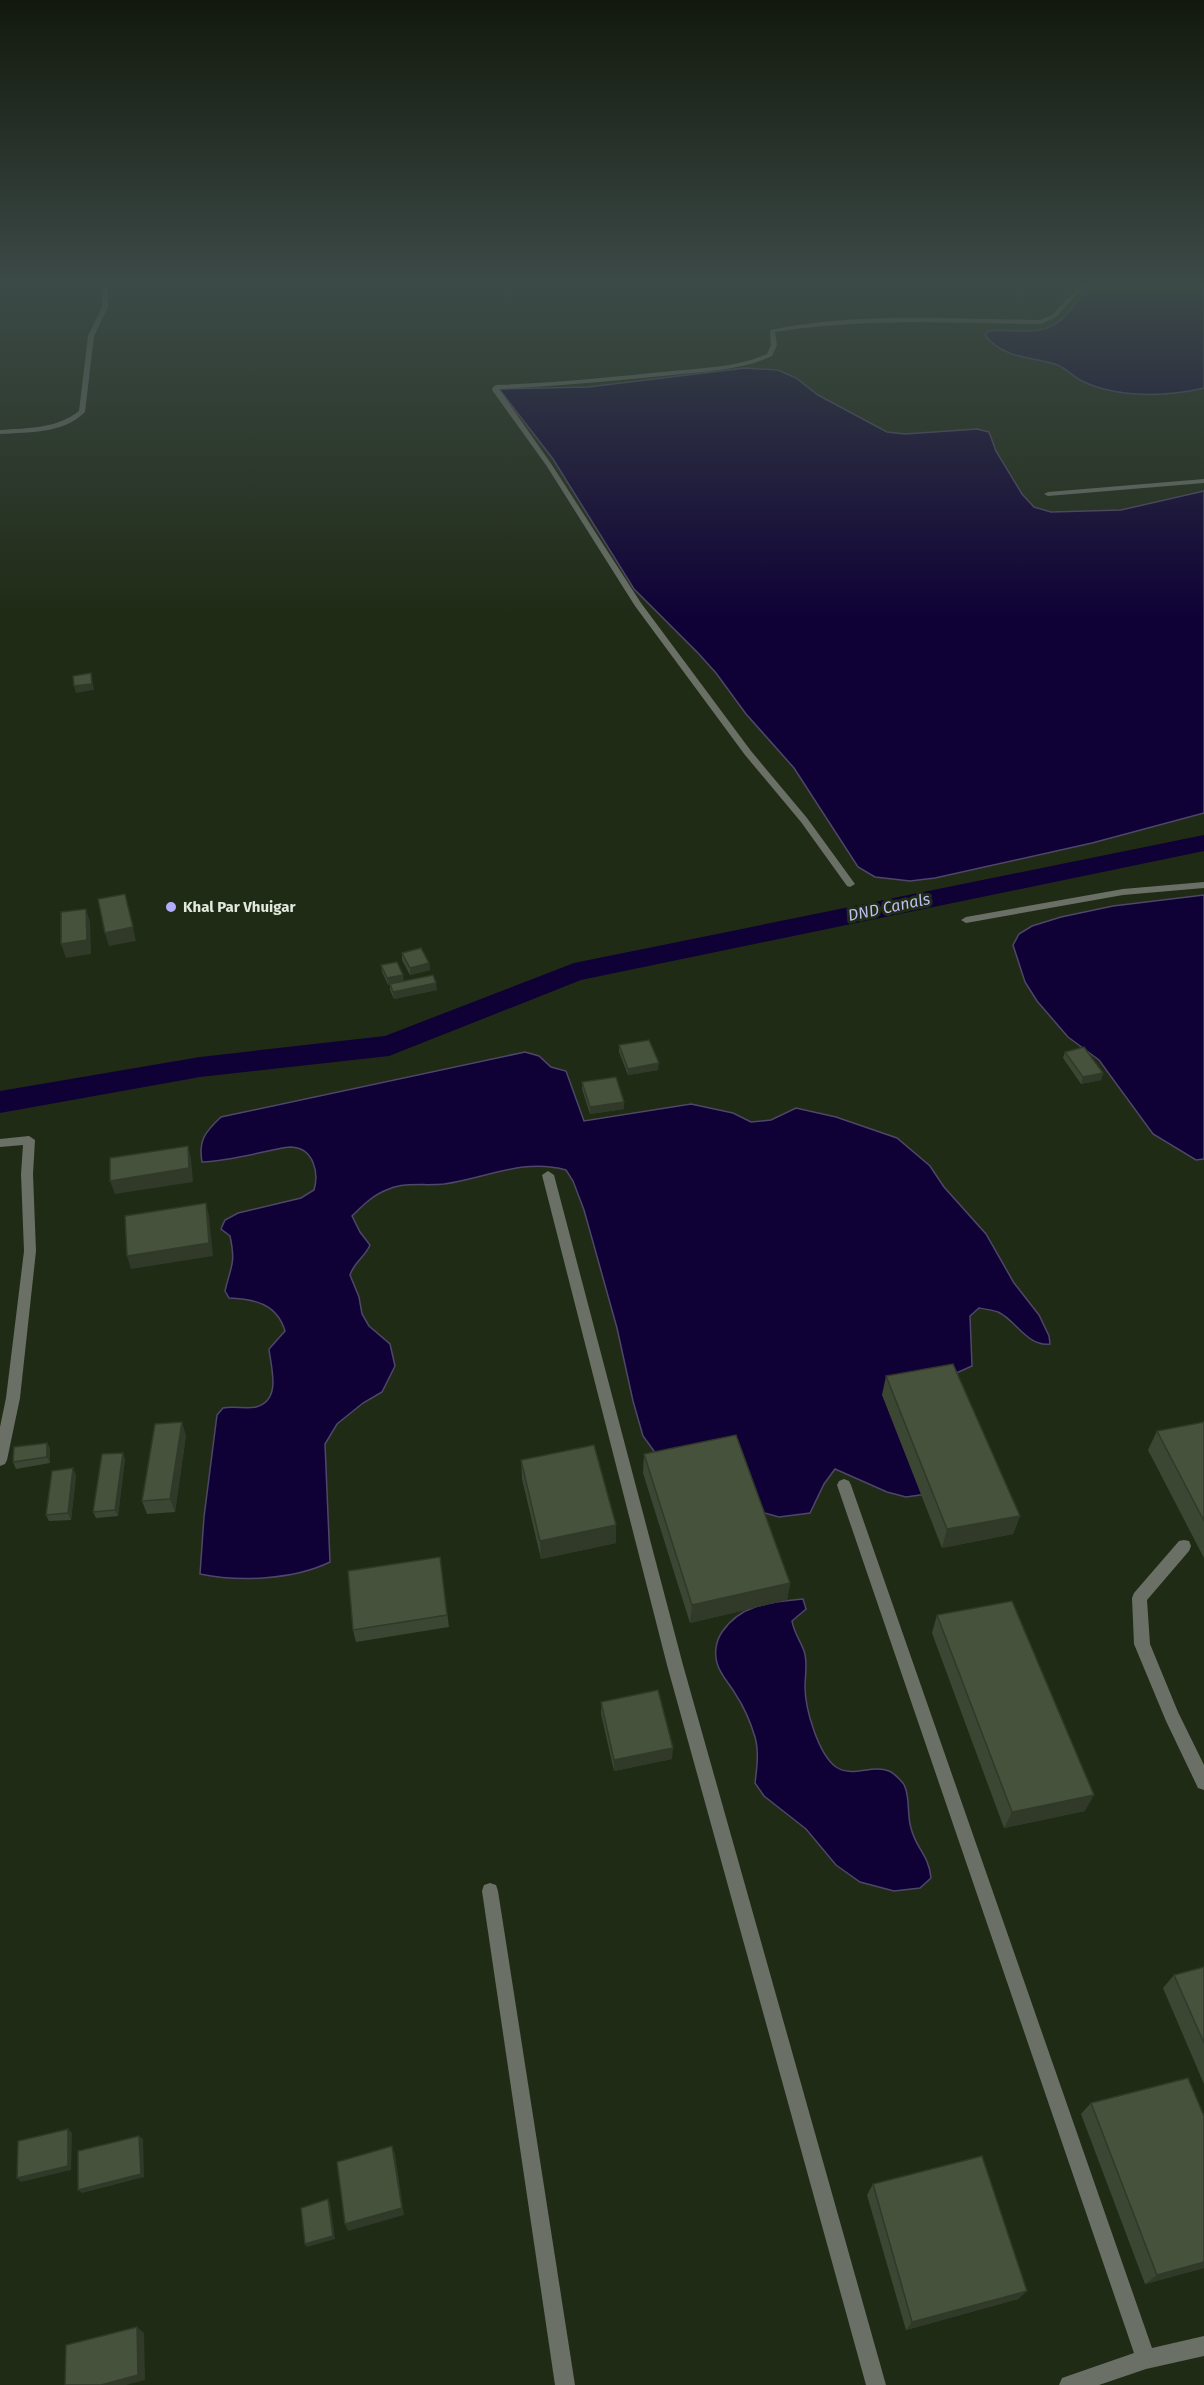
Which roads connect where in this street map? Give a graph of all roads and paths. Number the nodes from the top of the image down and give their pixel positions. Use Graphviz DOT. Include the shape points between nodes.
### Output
graph roads {
  1 [pos="84,395"];
  2 [pos="498,395"];
  3 [pos="0,432"];
  4 [pos="1204,481"];
  5 [pos="1048,494"];
  6 [pos="850,884"];
  7 [pos="1204,885"];
  8 [pos="966,921"];
  9 [pos="0,1143"];
  10 [pos="548,1175"];
  11 [pos="0,1460"];
  12 [pos="844,1485"];
  13 [pos="1184,1546"];
  14 [pos="1204,1782"];
  15 [pos="490,1891"];
  16 [pos="1204,2346"];
  17 [pos="1146,2359"];
  18 [pos="565,2385"];
  19 [pos="876,2385"];
  20 [pos="1069,2385"];
  1 -- 3 [label="street" via="82,412 76,419 58,426"];
  2 -- 6 [label="street" via="549,465 638,604"];
  4 -- 5 [label="street"];
  7 -- 8 [label="street" via="1123,892"];
  9 -- 11 [label="street" via="29,1140 30,1251 15,1379"];
  10 -- 19 [label="street" via="675,1665"];
  12 -- 17 [label="street"];
  13 -- 14 [label="street" via="1140,1598 1142,1644"];
  15 -- 18 [label="street"];
  16 -- 17 [label="street"];
  17 -- 20 [label="street"];
}
